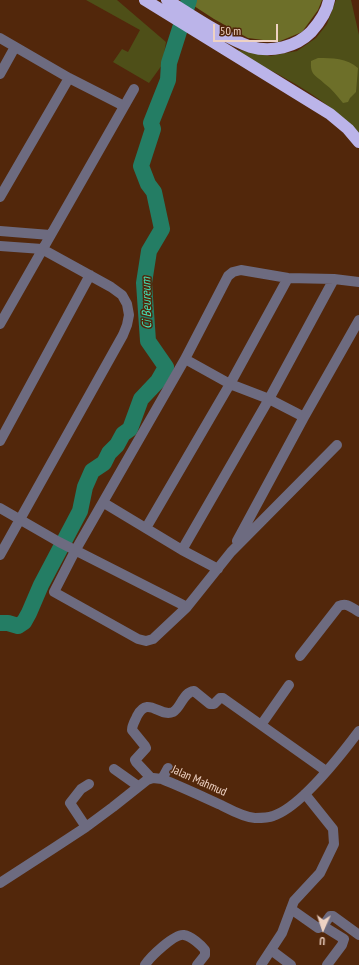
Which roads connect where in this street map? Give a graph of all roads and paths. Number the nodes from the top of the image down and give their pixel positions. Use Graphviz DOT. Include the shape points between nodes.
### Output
graph roads {
  1 [pos="145,0"];
  2 [pos="329,0"];
  3 [pos="166,4"];
  4 [pos="0,38"];
  5 [pos="15,47"];
  6 [pos="0,74"];
  7 [pos="69,78"];
  8 [pos="134,89"];
  9 [pos="124,106"];
  10 [pos="359,142"];
  11 [pos="0,197"];
  12 [pos="0,230"];
  13 [pos="50,235"];
  14 [pos="0,246"];
  15 [pos="42,249"];
  16 [pos="90,275"];
  17 [pos="288,278"];
  18 [pos="334,279"];
  19 [pos="359,282"];
  20 [pos="359,320"];
  21 [pos="0,324"];
  22 [pos="185,360"];
  23 [pos="230,384"];
  24 [pos="269,399"];
  25 [pos="304,417"];
  26 [pos="2,435"];
  27 [pos="337,445"];
  28 [pos="104,503"];
  29 [pos="0,508"];
  30 [pos="19,519"];
  31 [pos="146,528"];
  32 [pos="72,549"];
  33 [pos="182,550"];
  34 [pos="231,552"];
  35 [pos="0,555"];
  36 [pos="218,569"];
  37 [pos="187,607"];
  38 [pos="359,612"];
  39 [pos="300,656"];
  40 [pos="289,685"];
  41 [pos="261,725"];
  42 [pos="359,731"];
  43 [pos="168,768"];
  44 [pos="114,769"];
  45 [pos="326,771"];
  46 [pos="151,778"];
  47 [pos="162,779"];
  48 [pos="89,784"];
  49 [pos="138,786"];
  50 [pos="305,794"];
  51 [pos="86,827"];
  52 [pos="0,883"];
  53 [pos="291,908"];
  54 [pos="323,926"];
  55 [pos="359,935"];
  56 [pos="271,950"];
  57 [pos="145,965"];
  58 [pos="197,965"];
  59 [pos="261,965"];
  60 [pos="291,965"];
  61 [pos="327,965"];
  1 -- 3 [label="highway"];
  2 -- 3 [label="highway" via="320,21 307,36 290,46 272,50 252,47 237,41"];
  3 -- 10 [label="highway" via="204,36 330,114"];
  4 -- 5 [label="street"];
  5 -- 6 [label="street"];
  5 -- 7 [label="street"];
  7 -- 9 [label="street"];
  7 -- 11 [label="street"];
  8 -- 9 [label="street"];
  9 -- 13 [label="street"];
  12 -- 13 [label="street"];
  13 -- 15 [label="street"];
  14 -- 15 [label="street"];
  15 -- 16 [label="street"];
  15 -- 21 [label="street"];
  16 -- 26 [label="street"];
  16 -- 30 [label="street" via="122,295 127,304 127,325"];
  17 -- 18 [label="street"];
  17 -- 22 [label="street" via="241,270 233,272 228,276"];
  17 -- 23 [label="street"];
  18 -- 19 [label="street"];
  18 -- 24 [label="street"];
  20 -- 25 [label="street"];
  22 -- 23 [label="street"];
  22 -- 28 [label="street"];
  23 -- 24 [label="street"];
  23 -- 31 [label="street"];
  24 -- 25 [label="street"];
  24 -- 33 [label="street"];
  25 -- 34 [label="street"];
  27 -- 34 [label="street"];
  28 -- 31 [label="street"];
  28 -- 32 [label="street"];
  29 -- 30 [label="street"];
  30 -- 32 [label="street"];
  30 -- 35 [label="street"];
  31 -- 33 [label="street"];
  32 -- 37 [label="street"];
  32 -- 37 [label="street" via="54,592 138,639 153,639"];
  33 -- 36 [label="street"];
  34 -- 36 [label="street"];
  36 -- 37 [label="street"];
  38 -- 39 [label="street" via="348,605 339,606"];
  40 -- 41 [label="street"];
  41 -- 45 [label="street"];
  41 -- 46 [label="street" via="223,698 210,704 194,691 188,693 172,712 152,707 144,708 138,713 132,725 132,730 146,746 135,760"];
  42 -- 45 [label="street, Jalan Mahmud"];
  43 -- 47 [label="street"];
  44 -- 49 [label="street"];
  45 -- 50 [label="street, Jalan Mahmud"];
  46 -- 47 [label="street, Jalan Mahmud"];
  46 -- 49 [label="street"];
  47 -- 50 [label="street, Jalan Mahmud" via="253,818 273,816"];
  48 -- 51 [label="street" via="81,789 70,803"];
  49 -- 51 [label="street"];
  50 -- 53 [label="street" via="333,830 334,841 320,872 294,901"];
  51 -- 52 [label="street"];
  53 -- 54 [label="street" via="314,926"];
  53 -- 56 [label="street" via="282,934"];
  54 -- 55 [label="street" via="330,916 333,916"];
  54 -- 61 [label="street" via="344,939"];
  56 -- 59 [label="street"];
  56 -- 60 [label="street"];
  57 -- 58 [label="street" via="156,952 184,934 205,950 205,955"];
}
